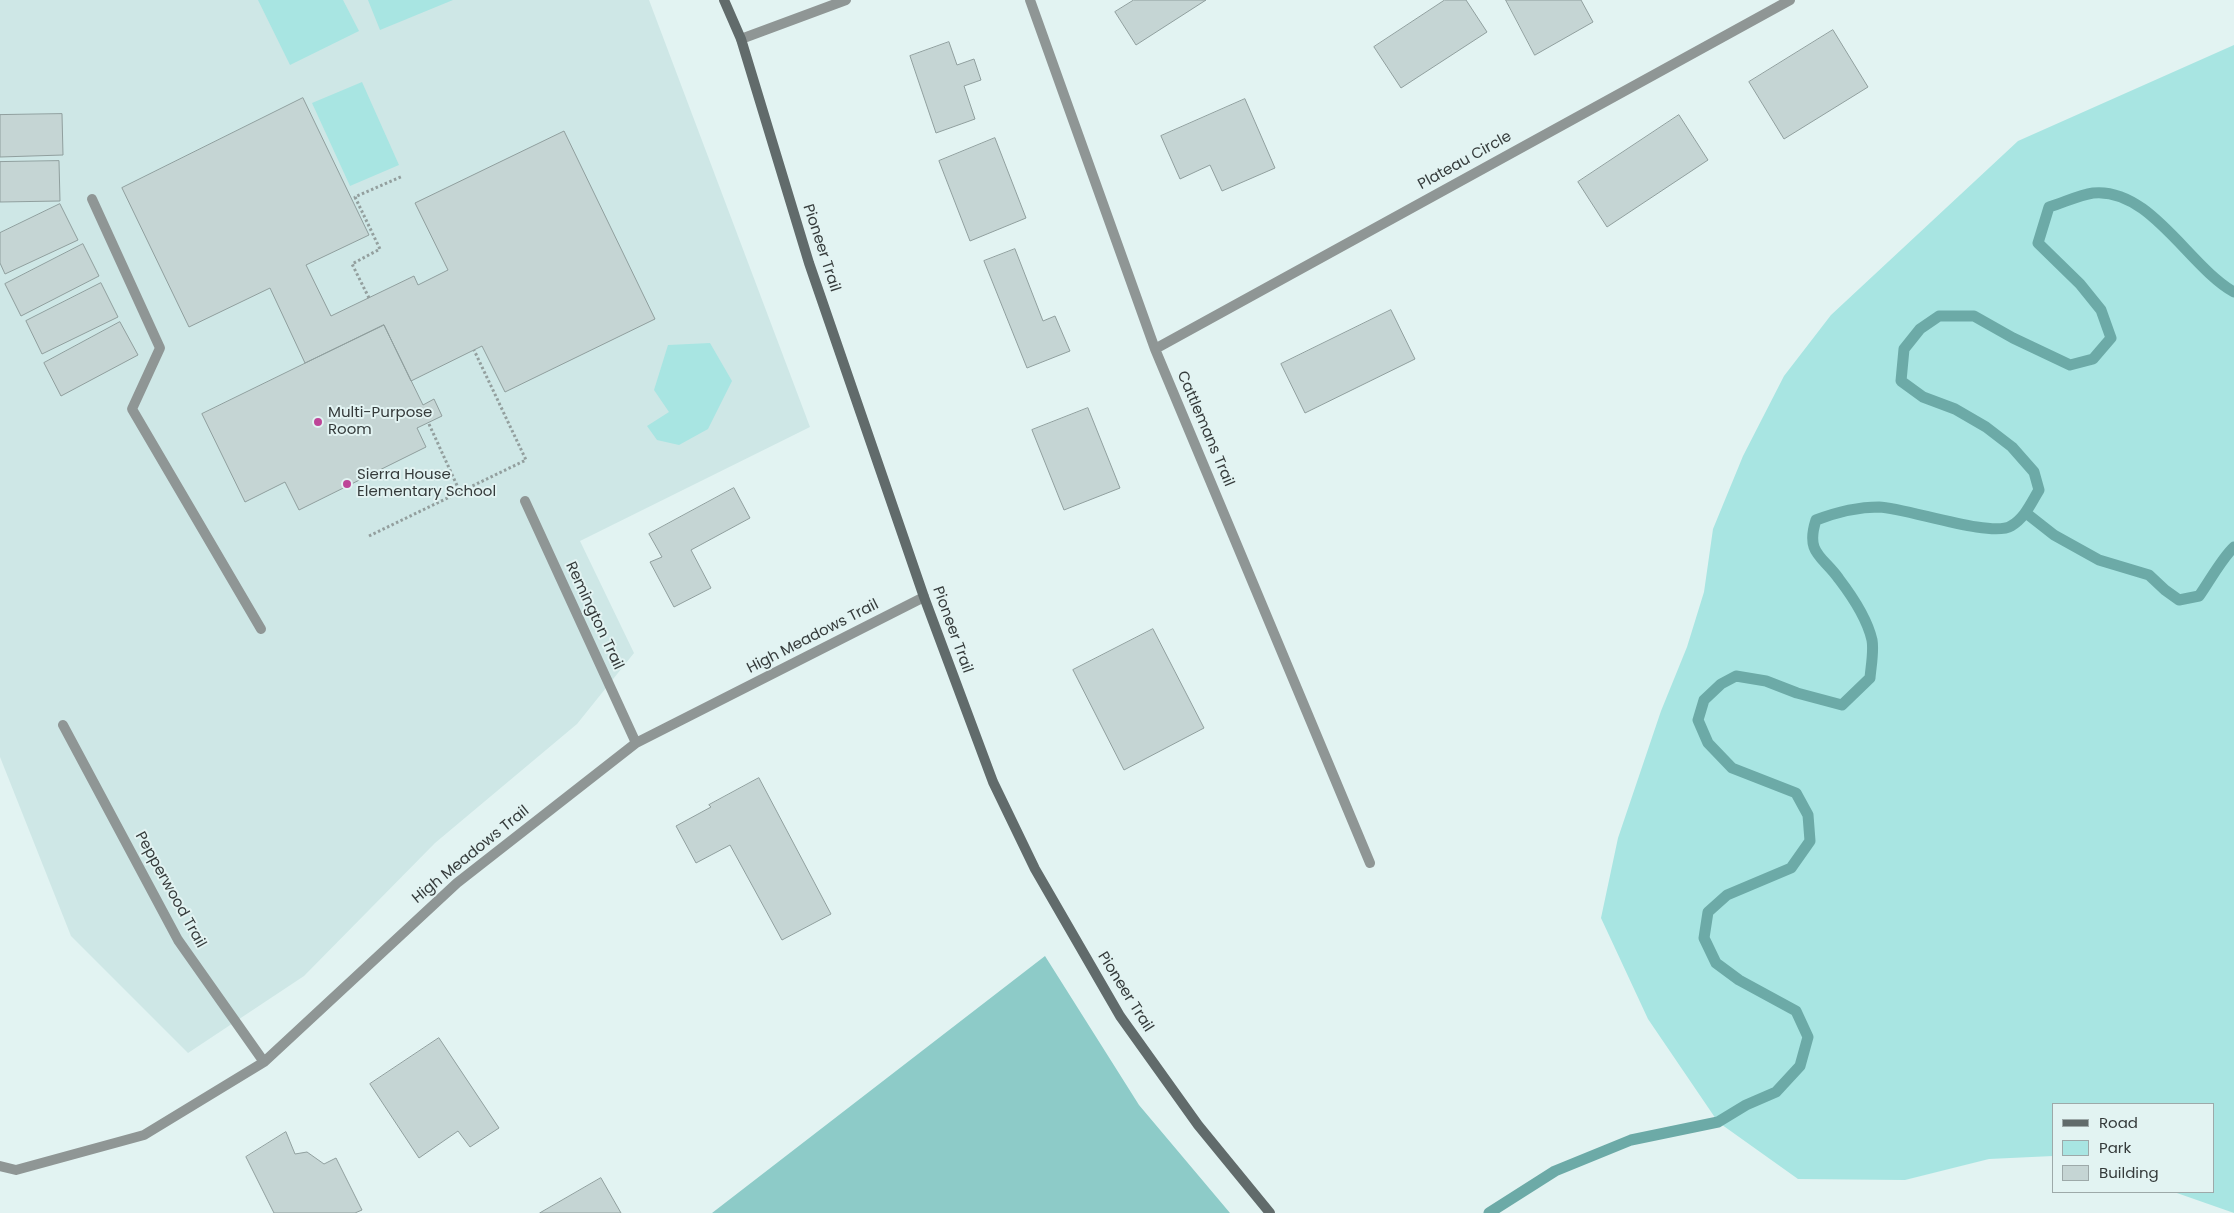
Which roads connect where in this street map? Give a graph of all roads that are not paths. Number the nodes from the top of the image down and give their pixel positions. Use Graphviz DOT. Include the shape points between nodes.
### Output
graph roads {
  1 [pos="724,0"];
  2 [pos="846,0"];
  3 [pos="1030,0"];
  4 [pos="1790,0"];
  5 [pos="741,39"];
  6 [pos="92,199"];
  7 [pos="1155,349"];
  8 [pos="525,501"];
  9 [pos="924,597"];
  10 [pos="261,629"];
  11 [pos="63,725"];
  12 [pos="636,743"];
  13 [pos="1370,864"];
  14 [pos="264,1062"];
  15 [pos="0,1166"];
  16 [pos="1270,1213"];
  1 -- 5 [label="main road, Pioneer Trail"];
  2 -- 5 [label="street"];
  3 -- 7 [label="street, Cattlemans Trail"];
  4 -- 7 [label="street, Plateau Circle"];
  5 -- 9 [label="main road, Pioneer Trail" via="809,263"];
  6 -- 10 [label="street" via="160,348 132,409"];
  7 -- 13 [label="street, Cattlemans Trail"];
  8 -- 12 [label="street, Remington Trail"];
  9 -- 12 [label="street, High Meadows Trail"];
  9 -- 16 [label="main road, Pioneer Trail" via="993,782 1035,869 1120,1016 1198,1125"];
  11 -- 14 [label="street, Pepperwood Trail" via="178,940"];
  12 -- 14 [label="street, High Meadows Trail" via="457,883"];
  14 -- 15 [label="street, High Meadows Trail" via="144,1135 16,1170"];
}
